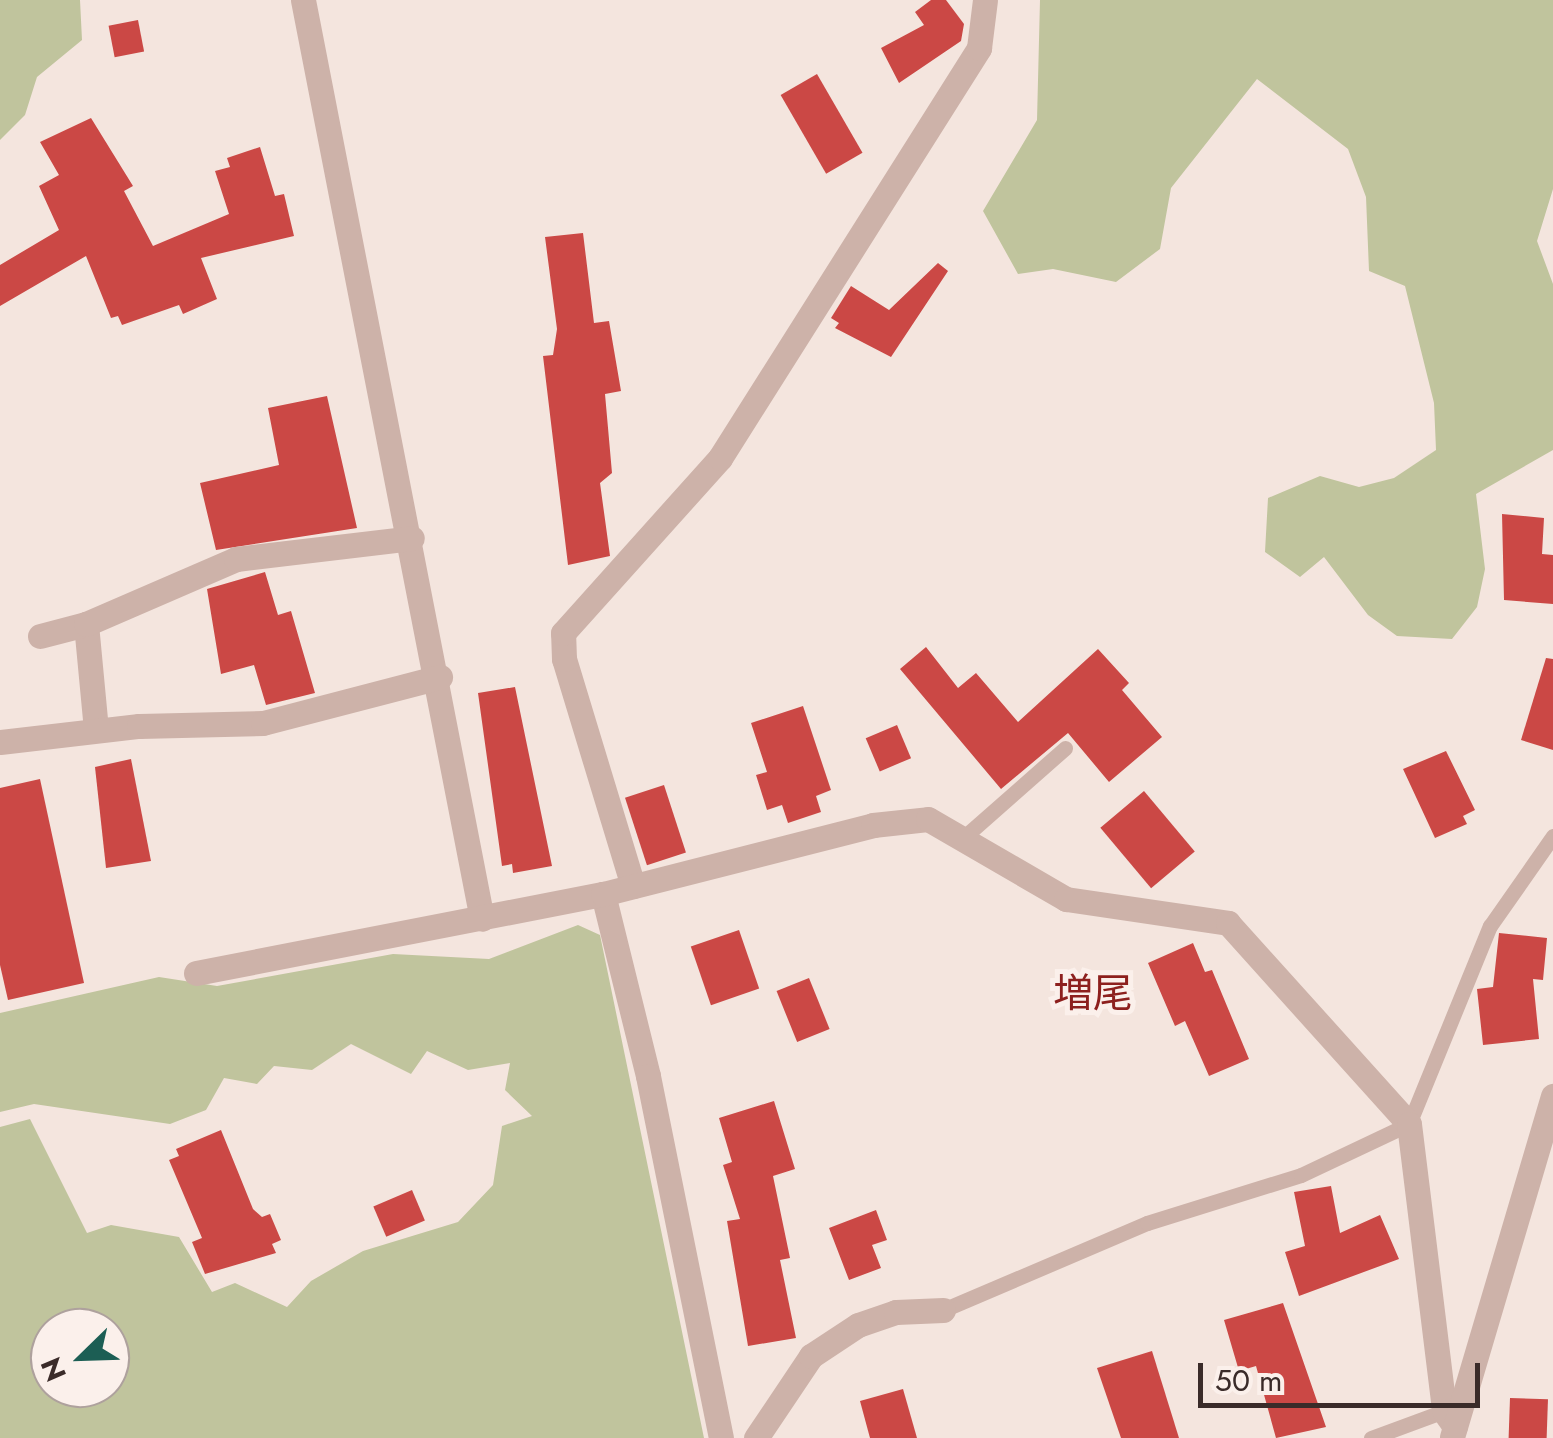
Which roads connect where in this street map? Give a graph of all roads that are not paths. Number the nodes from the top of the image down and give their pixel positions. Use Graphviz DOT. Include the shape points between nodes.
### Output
graph roads {
  1 [pos="303,0"];
  2 [pos="985,0"];
  3 [pos="412,538"];
  4 [pos="86,624"];
  5 [pos="40,636"];
  6 [pos="440,677"];
  7 [pos="96,730"];
  8 [pos="0,742"];
  9 [pos="1064,748"];
  10 [pos="1553,836"];
  11 [pos="963,838"];
  12 [pos="633,886"];
  13 [pos="602,894"];
  14 [pos="482,919"];
  15 [pos="196,973"];
  16 [pos="1553,1096"];
  17 [pos="1409,1124"];
  18 [pos="943,1310"];
  19 [pos="1455,1428"];
  20 [pos="722,1438"];
  21 [pos="756,1438"];
  22 [pos="1371,1438"];
  1 -- 3 [label="street"];
  2 -- 12 [label="street" via="980,48 720,458 563,633 564,659"];
  3 -- 4 [label="street" via="236,559"];
  3 -- 6 [label="street"];
  4 -- 5 [label="street"];
  4 -- 7 [label="street"];
  6 -- 7 [label="street" via="263,724"];
  6 -- 14 [label="street"];
  7 -- 8 [label="street"];
  9 -- 11 [label="lane"];
  10 -- 17 [label="lane" via="1490,926"];
  11 -- 12 [label="street" via="928,819 873,825"];
  11 -- 17 [label="street" via="1066,899 1228,923"];
  12 -- 13 [label="street"];
  13 -- 14 [label="street"];
  13 -- 20 [label="street" via="648,1076"];
  14 -- 15 [label="street"];
  16 -- 19 [label="street"];
  17 -- 18 [label="lane" via="1284,1182 1146,1223"];
  17 -- 19 [label="street"];
  18 -- 21 [label="street" via="896,1312 858,1325 811,1356"];
  19 -- 22 [label="lane"];
}
